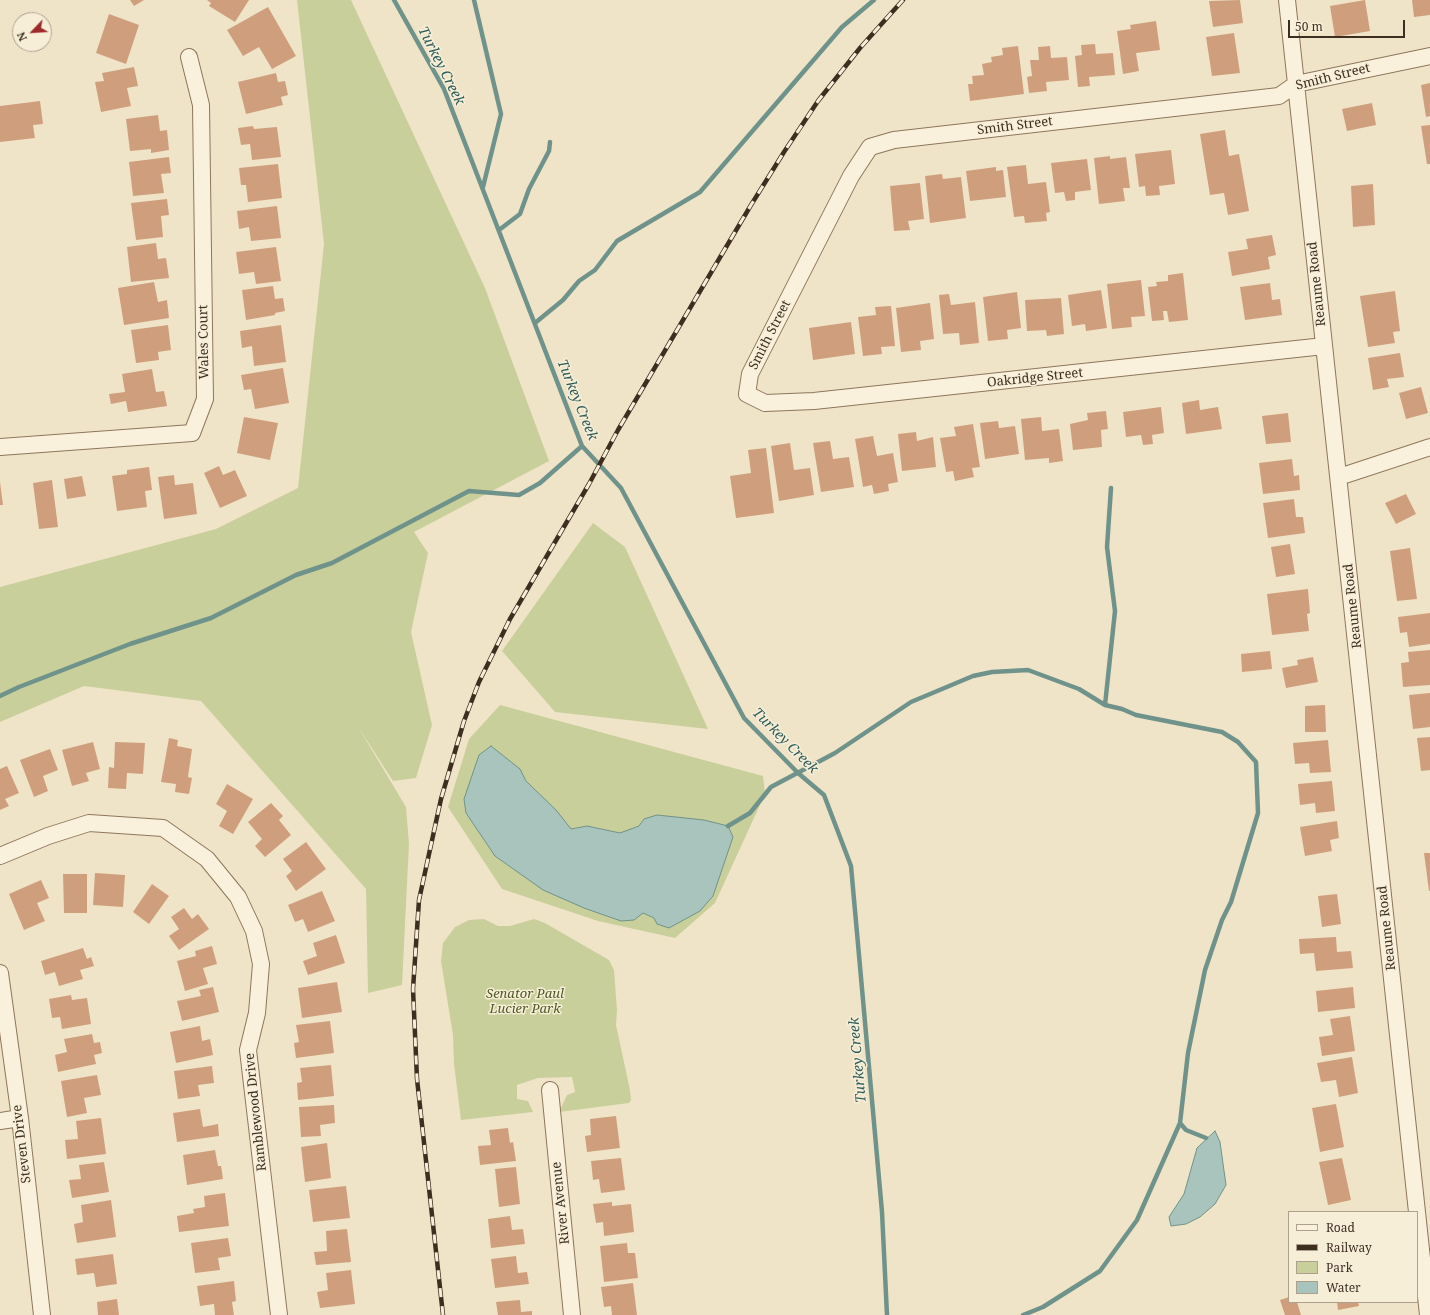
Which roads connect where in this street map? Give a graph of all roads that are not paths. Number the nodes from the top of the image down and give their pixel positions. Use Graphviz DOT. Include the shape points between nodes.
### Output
graph roads {
  1 [pos="1287,0"];
  2 [pos="1430,56"];
  3 [pos="189,58"];
  4 [pos="1296,84"];
  5 [pos="1324,346"];
  6 [pos="747,394"];
  7 [pos="0,447"];
  8 [pos="1430,447"];
  9 [pos="1339,477"];
  10 [pos="0,856"];
  11 [pos="0,973"];
  12 [pos="550,1090"];
  13 [pos="20,1118"];
  14 [pos="0,1121"];
  15 [pos="1417,1211"];
  16 [pos="1418,1221"];
  17 [pos="42,1315"];
  18 [pos="279,1315"];
  19 [pos="572,1315"];
  20 [pos="1428,1315"];
  1 -- 4 [label="street, Reaume Road"];
  2 -- 4 [label="street, Smith Street"];
  3 -- 7 [label="street, Wales Court" via="201,105 204,400 192,433"];
  4 -- 5 [label="street, Reaume Road"];
  4 -- 6 [label="street, Smith Street" via="1278,96 894,140 870,147 851,176 750,374"];
  5 -- 6 [label="street, Oakridge Street" via="814,401 765,403"];
  5 -- 9 [label="street, Reaume Road"];
  8 -- 9 [label="street"];
  9 -- 15 [label="street, Reaume Road"];
  10 -- 18 [label="street, Ramblewood Drive" via="88,823 164,828 207,859 238,897 254,931 261,964 257,1013 248,1050"];
  11 -- 13 [label="street, Steven Drive"];
  12 -- 19 [label="street, River Avenue"];
  13 -- 14 [label="street"];
  13 -- 17 [label="street, Steven Drive"];
  16 -- 20 [label="street, Reaume Road"];
}
